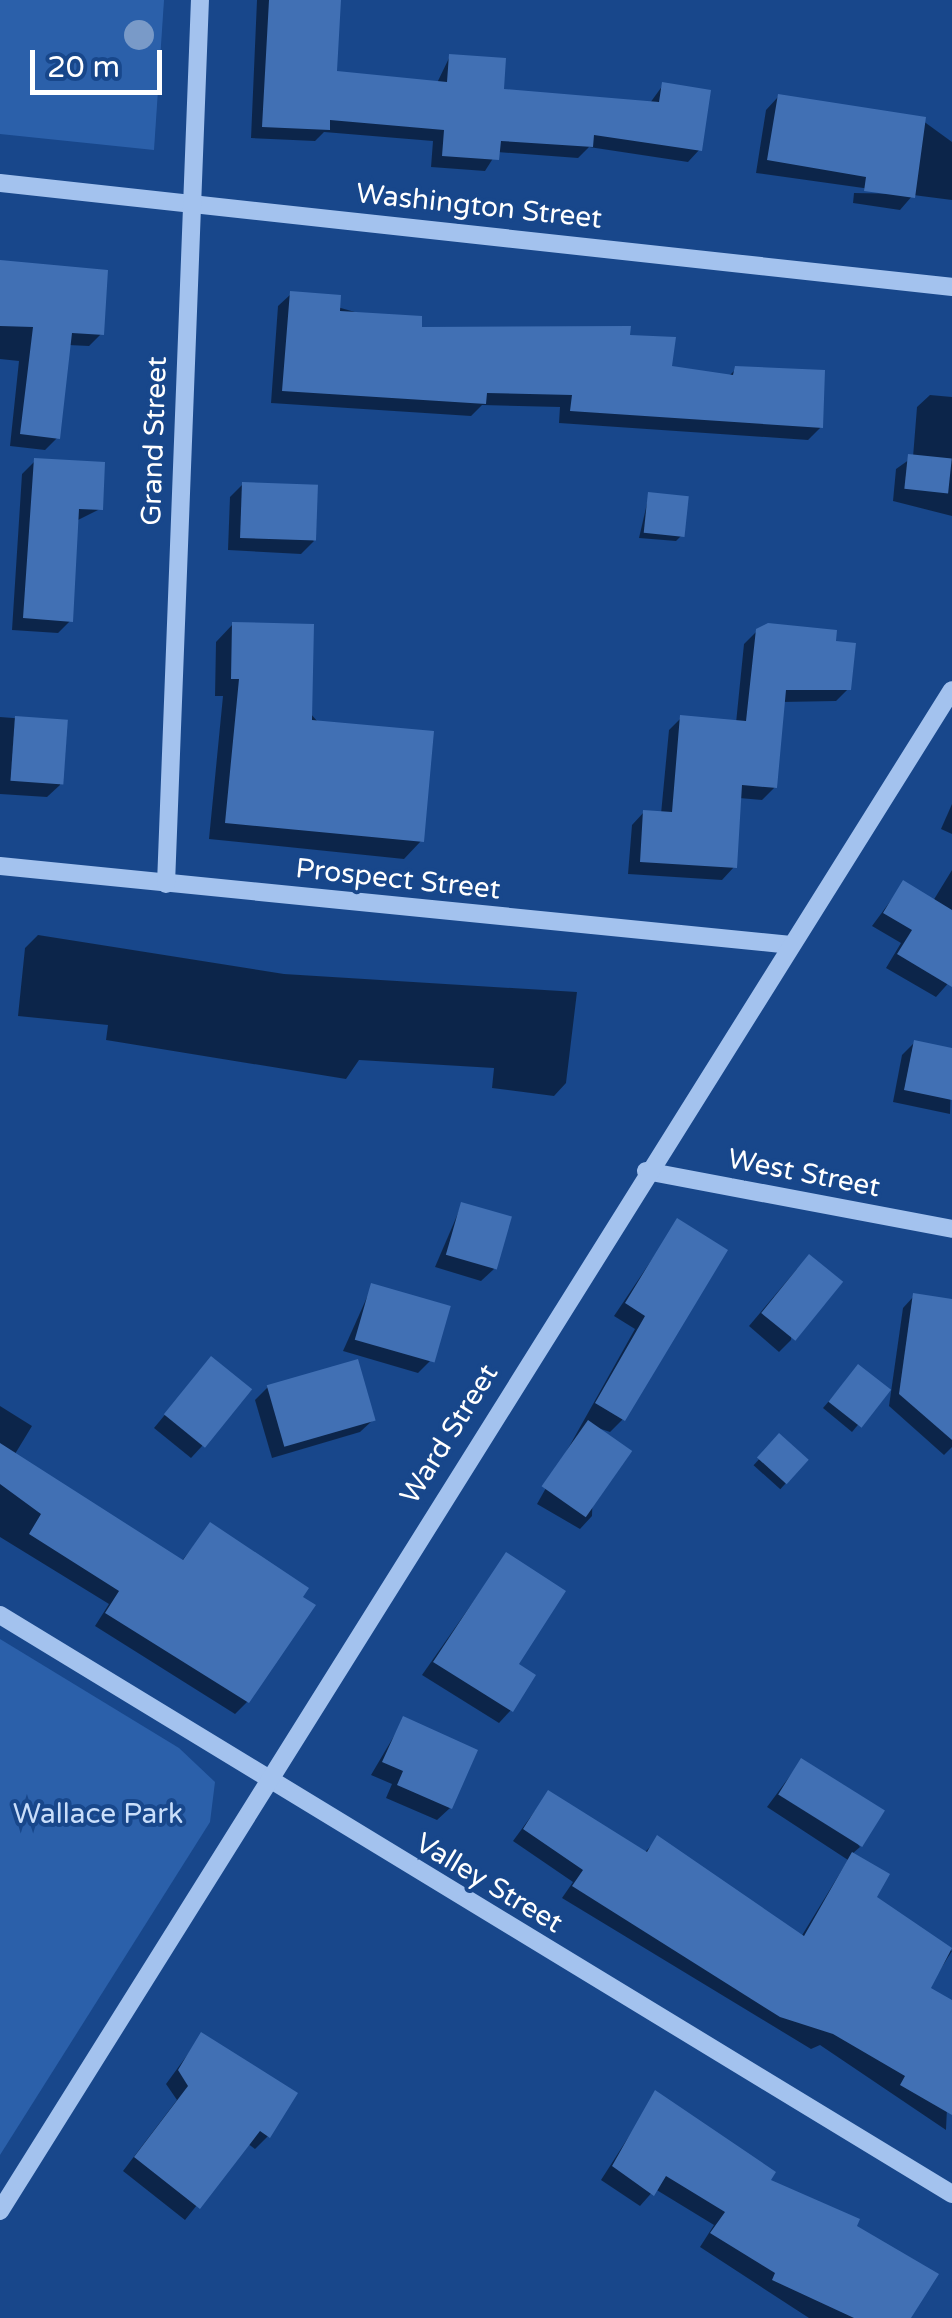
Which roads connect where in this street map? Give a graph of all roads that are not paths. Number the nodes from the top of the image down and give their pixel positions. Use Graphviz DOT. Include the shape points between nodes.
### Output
graph roads {
  1 [pos="200,0"];
  2 [pos="0,183"];
  3 [pos="190,202"];
  4 [pos="952,286"];
  5 [pos="952,690"];
  6 [pos="0,866"];
  7 [pos="166,884"];
  8 [pos="791,945"];
  9 [pos="646,1171"];
  10 [pos="952,1228"];
  11 [pos="0,1615"];
  12 [pos="265,1780"];
  13 [pos="952,2194"];
  14 [pos="0,2211"];
  1 -- 3 [label="street, Grand Street"];
  2 -- 3 [label="street, Washington Street"];
  3 -- 4 [label="street, Washington Street"];
  3 -- 7 [label="street, Grand Street"];
  5 -- 8 [label="street, Ward Street"];
  6 -- 7 [label="street, Prospect Street"];
  7 -- 8 [label="street, Prospect Street"];
  8 -- 9 [label="street, Ward Street"];
  9 -- 10 [label="street, West Street"];
  9 -- 12 [label="street, Ward Street"];
  11 -- 12 [label="street, Valley Street"];
  12 -- 13 [label="street, Valley Street"];
  12 -- 14 [label="street, Ward Street"];
}
